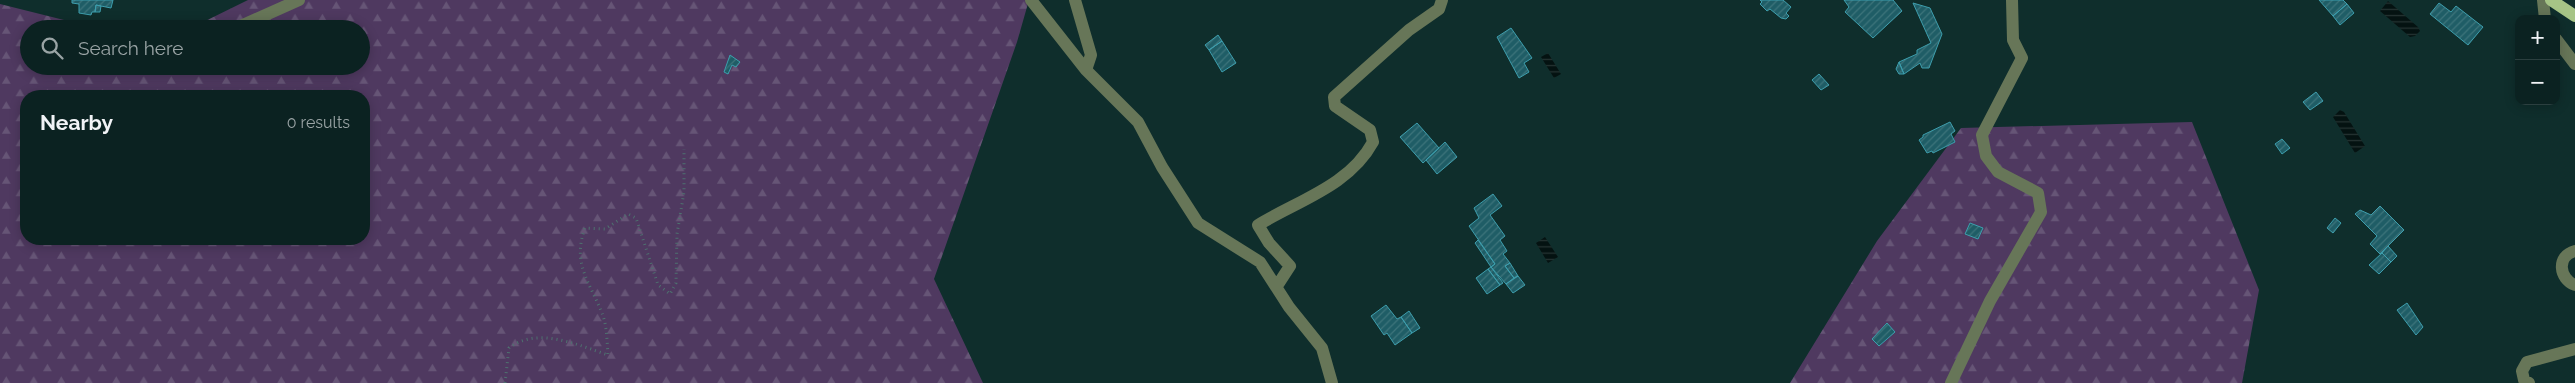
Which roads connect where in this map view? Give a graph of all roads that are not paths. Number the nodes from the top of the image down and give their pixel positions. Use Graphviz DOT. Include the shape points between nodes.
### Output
graph roads {
  1 [pos="299,0"];
  2 [pos="1030,0"];
  3 [pos="1075,0"];
  4 [pos="1442,0"];
  5 [pos="2012,0"];
  6 [pos="2543,0"];
  7 [pos="2551,0"];
  8 [pos="2545,15"];
  9 [pos="2575,16"];
  10 [pos="254,20"];
  11 [pos="2560,44"];
  12 [pos="2575,64"];
  13 [pos="1086,70"];
  14 [pos="2575,251"];
  15 [pos="1278,286"];
  16 [pos="2575,286"];
  17 [pos="2575,348"];
  18 [pos="1332,383"];
  19 [pos="1951,383"];
  20 [pos="2529,383"];
  1 -- 10 [label="street"];
  2 -- 13 [label="street"];
  3 -- 13 [label="street" via="1091,55"];
  4 -- 15 [label="street" via="1439,9 1409,30 1334,97 1335,106 1370,130 1373,142 1364,159 1320,193 1258,225 1290,266"];
  5 -- 19 [label="street" via="2013,40 2022,58 1982,135 1986,156 1998,172 2038,193 2041,212 1990,301"];
  6 -- 8 [label="street"];
  7 -- 9 [label="main road"];
  11 -- 12 [label="street"];
  13 -- 15 [label="street" via="1138,122 1162,168 1198,223 1260,262"];
  14 -- 16 [label="street" via="2565,256 2561,264 2563,276"];
  15 -- 18 [label="street" via="1289,307 1322,348"];
  17 -- 20 [label="street" via="2527,362 2522,371 2524,380"];
}
